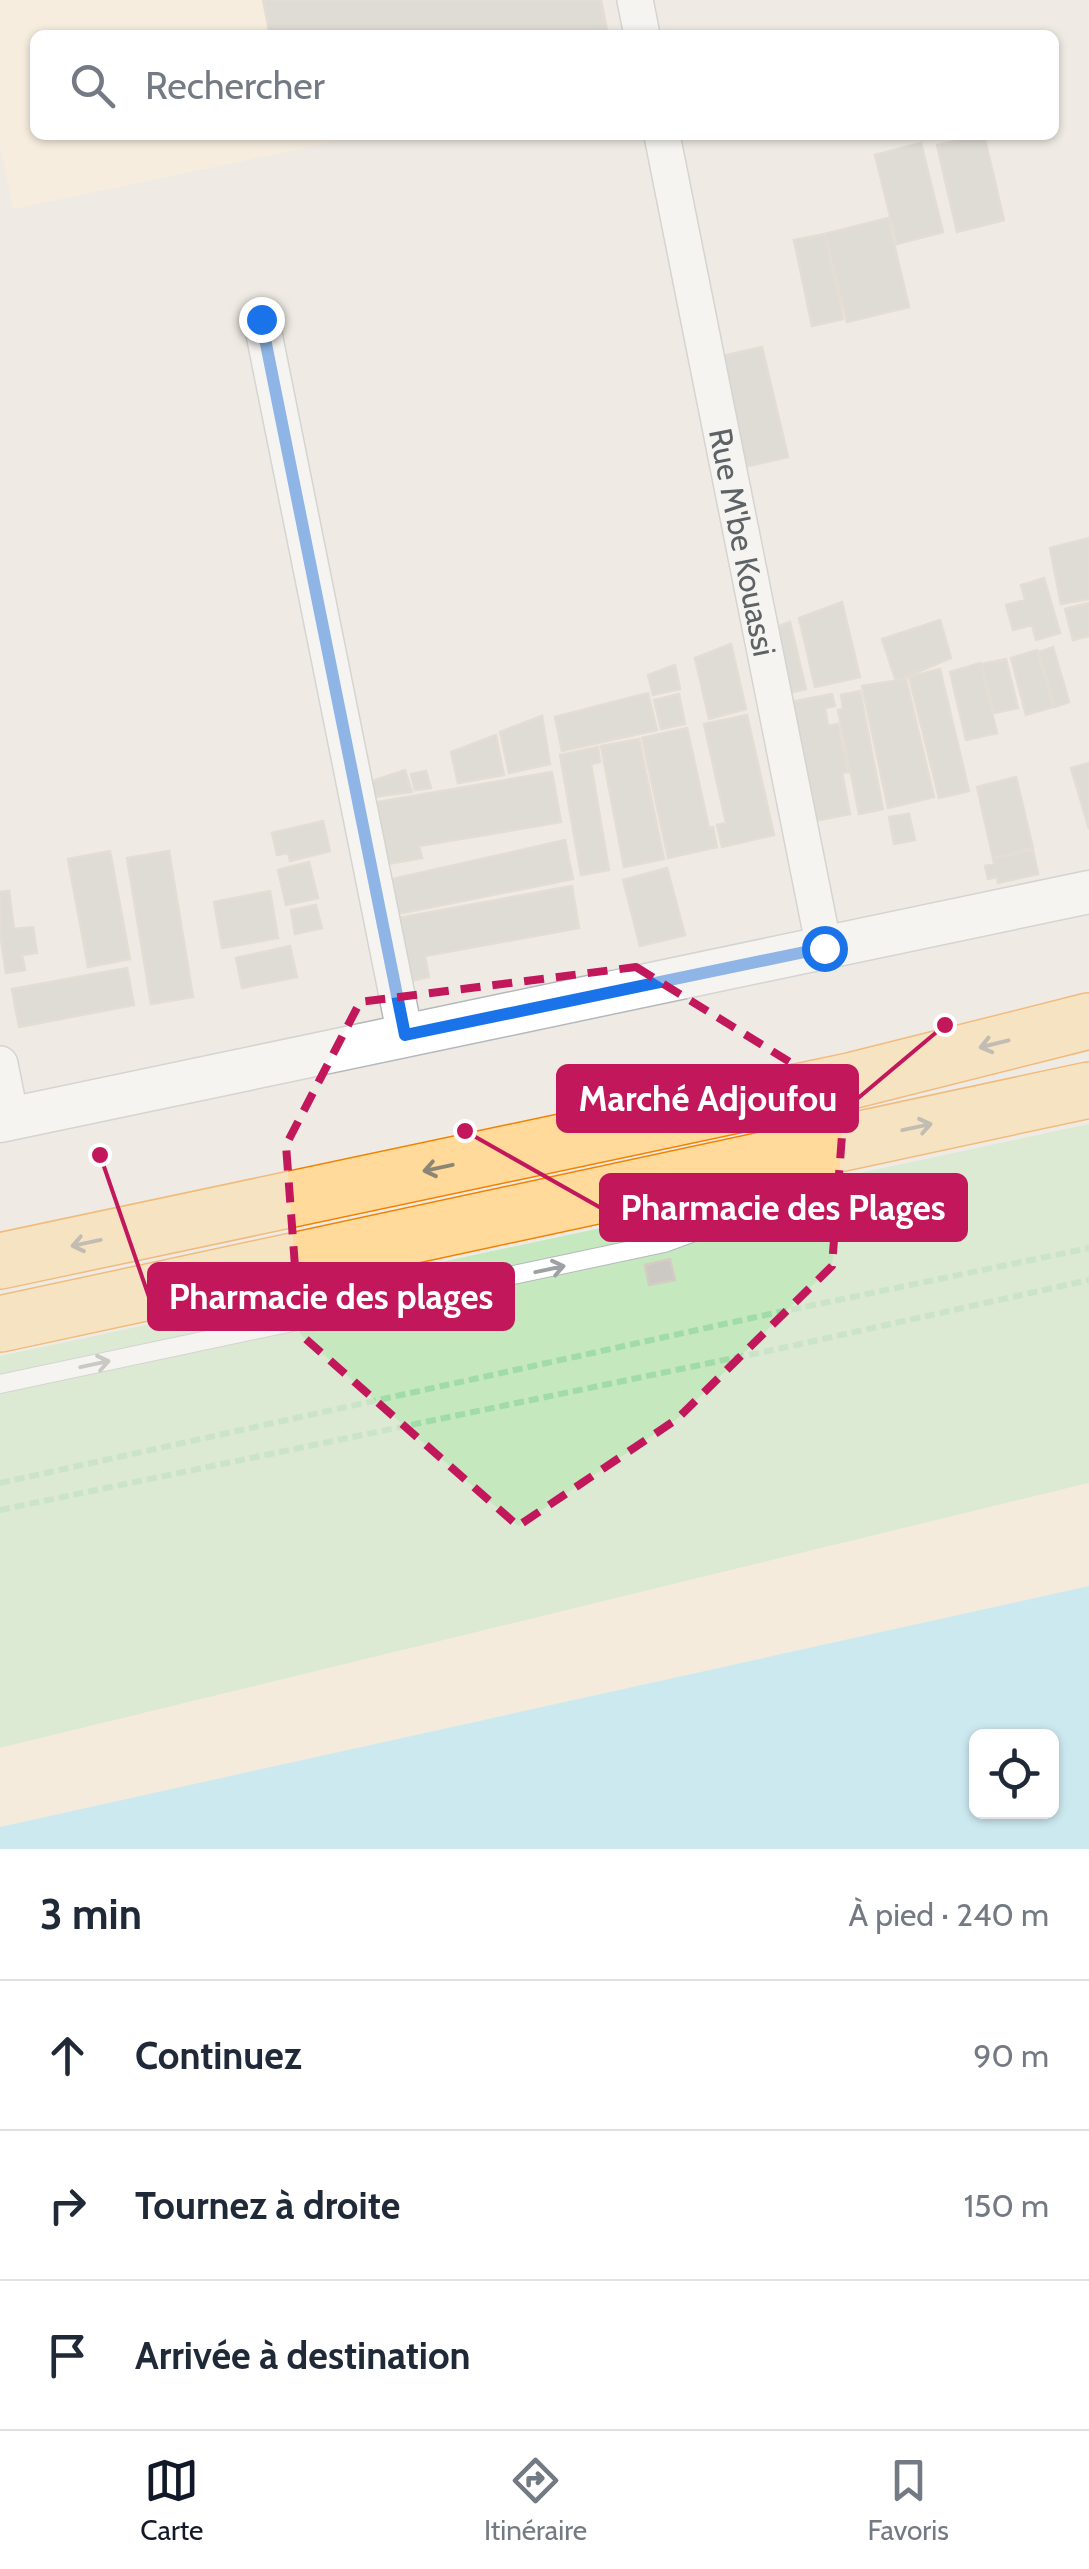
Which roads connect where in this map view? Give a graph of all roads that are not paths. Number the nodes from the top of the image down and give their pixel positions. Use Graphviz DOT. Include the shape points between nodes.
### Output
graph roads {
  1 [pos="635,0"];
  2 [pos="641,30"];
  3 [pos="663,140"];
  4 [pos="261,319"];
  5 [pos="1089,892"];
  6 [pos="824,948"];
  7 [pos="1089,1021"];
  8 [pos="405,1035"];
  9 [pos="0,1064"];
  10 [pos="1089,1090"];
  11 [pos="6,1120"];
  12 [pos="864,1138"];
  13 [pos="0,1261"];
  14 [pos="0,1324"];
  15 [pos="0,1384"];
  1 -- 2 [label="street"];
  3 -- 6 [label="street, Rue M'be Kouassi"];
  4 -- 8 [label="street"];
  5 -- 6 [label="street"];
  6 -- 8 [label="street"];
  7 -- 13 [label="highway, one-way" via="854,1080"];
  8 -- 11 [label="street"];
  9 -- 11 [label="street"];
  12 -- 10 [label="highway, one-way"];
  12 -- 14 [label="highway"];
  15 -- 12 [label="lane, one-way" via="664,1243 746,1213"];
}
